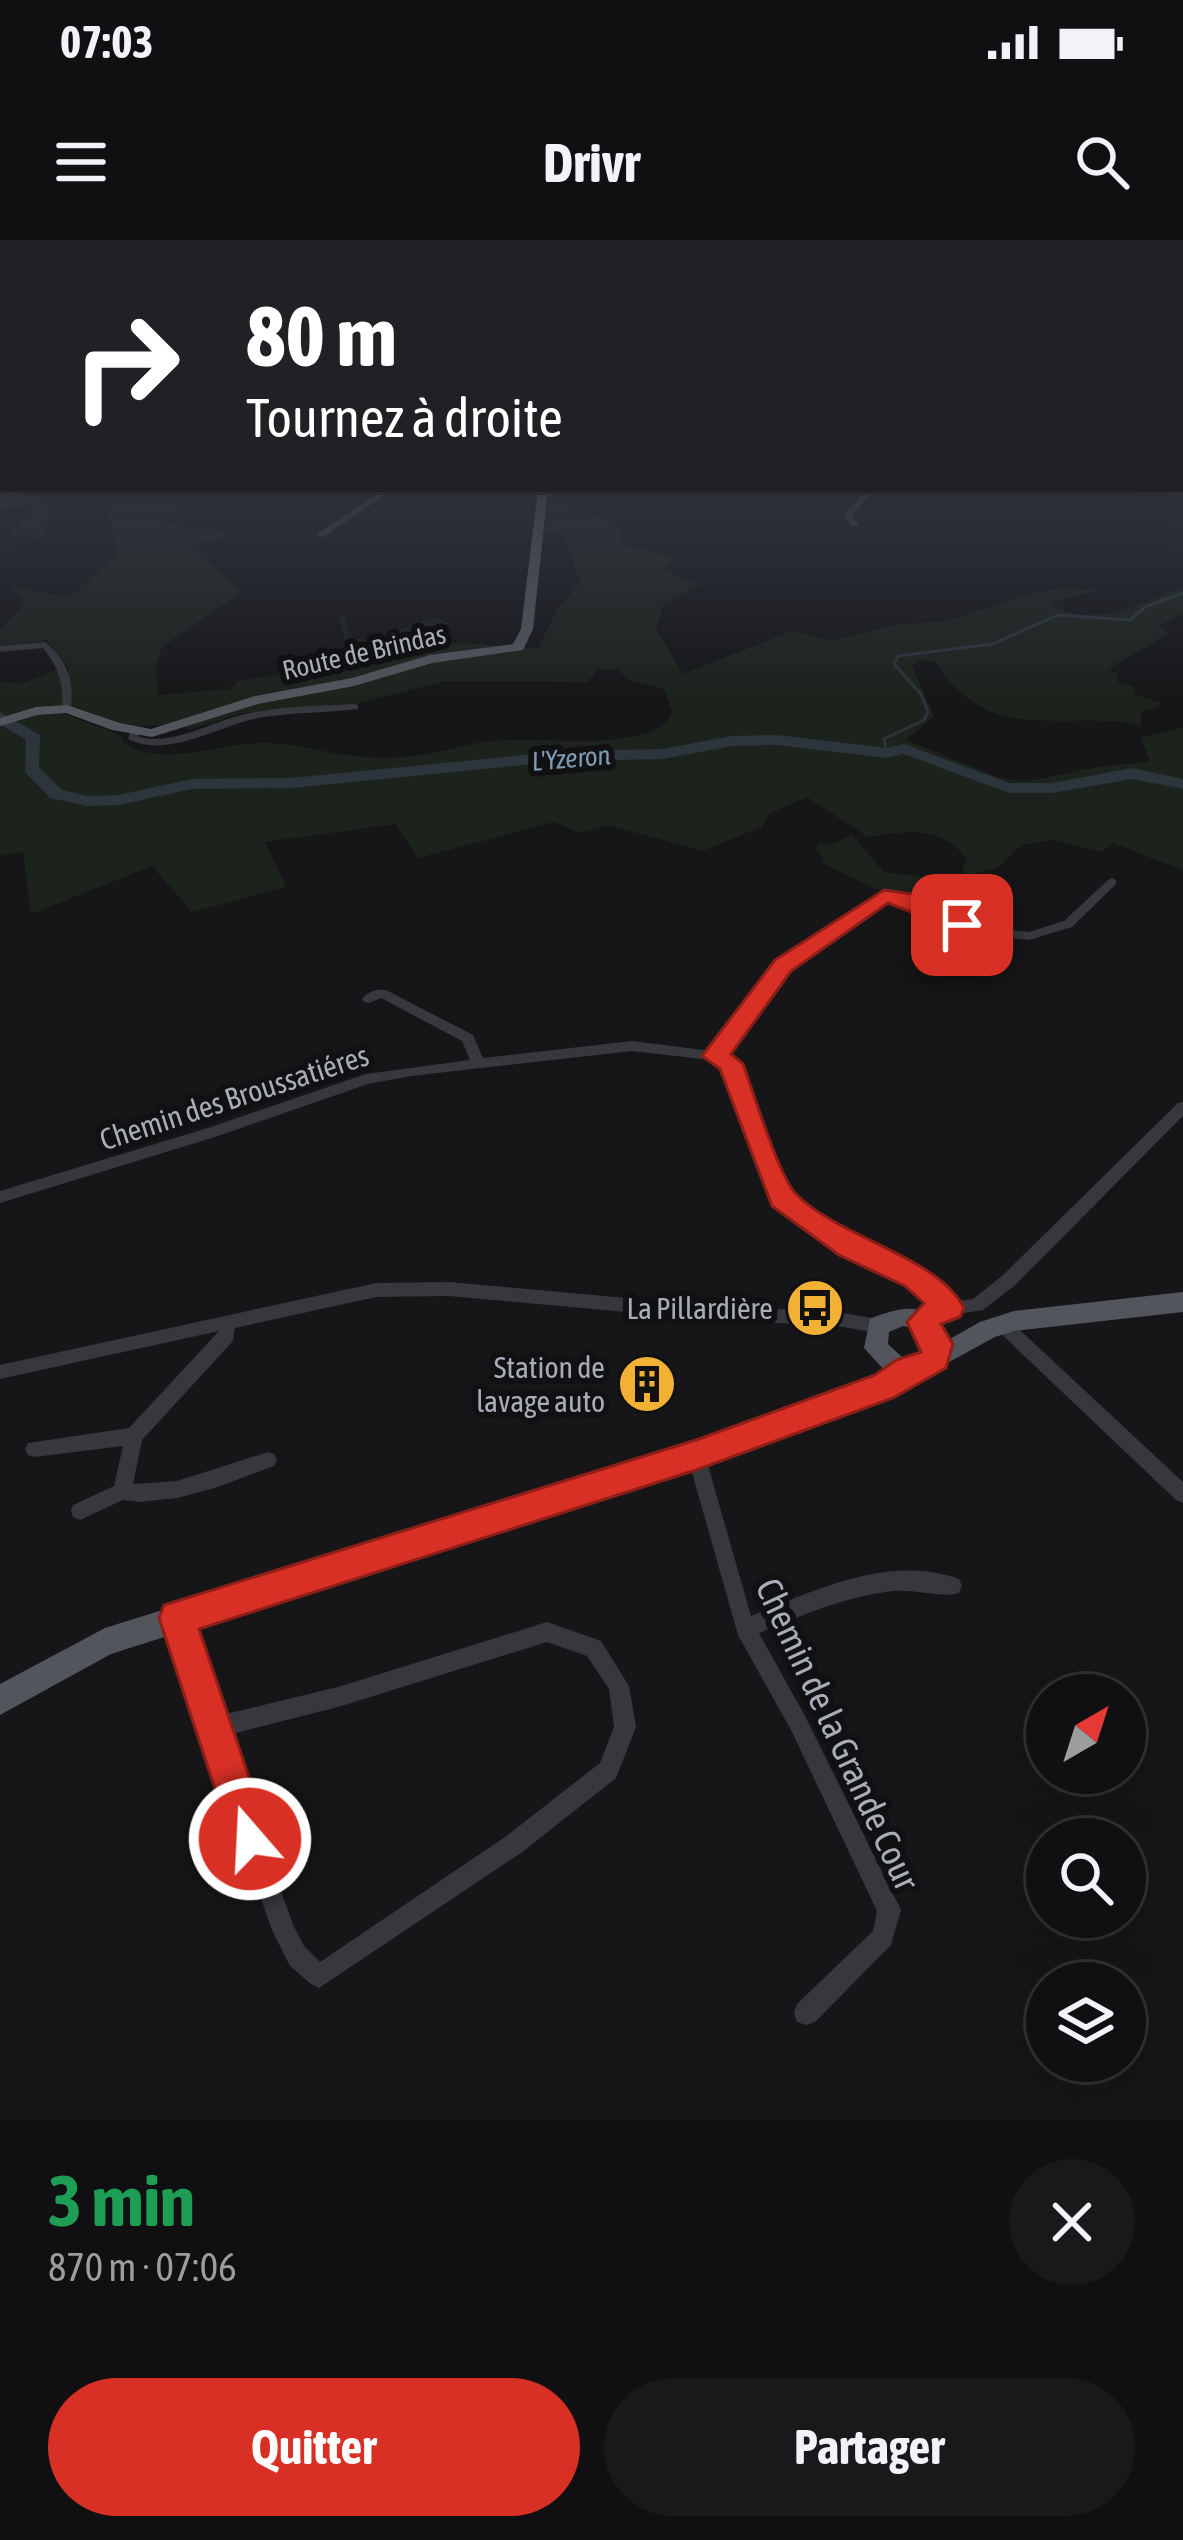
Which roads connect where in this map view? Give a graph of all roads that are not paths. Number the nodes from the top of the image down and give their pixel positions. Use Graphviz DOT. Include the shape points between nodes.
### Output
graph roads {
  1 [pos="337,525"];
  2 [pos="539,525"];
  3 [pos="320,536"];
  4 [pos="0,649"];
  5 [pos="355,707"];
  6 [pos="67,709"];
  7 [pos="0,722"];
  8 [pos="135,732"];
  9 [pos="1112,881"];
  10 [pos="369,999"];
  11 [pos="714,1056"];
  12 [pos="477,1061"];
  13 [pos="1183,1107"];
  14 [pos="0,1197"];
  15 [pos="1183,1302"];
  16 [pos="949,1308"];
  17 [pos="227,1321"];
  18 [pos="926,1325"];
  19 [pos="878,1326"];
  20 [pos="995,1327"];
  21 [pos="880,1355"];
  22 [pos="935,1359"];
  23 [pos="907,1370"];
  24 [pos="0,1372"];
  25 [pos="855,1394"];
  26 [pos="134,1436"];
  27 [pos="34,1449"];
  28 [pos="696,1455"];
  29 [pos="268,1460"];
  30 [pos="122,1491"];
  31 [pos="1183,1493"];
  32 [pos="80,1511"];
  33 [pos="952,1586"];
  34 [pos="177,1618"];
  35 [pos="746,1628"];
  36 [pos="0,1700"];
  37 [pos="212,1728"];
  38 [pos="806,2013"];
  1 -- 3 [label="street"];
  2 -- 8 [label="main road, Route de Brindas" via="518,647 430,659 255,700 170,730"];
  4 -- 6 [label="street" via="40,644 64,667"];
  5 -- 8 [label="street, Route de Brindas" via="242,717 147,744 133,739"];
  6 -- 7 [label="main road"];
  6 -- 8 [label="main road, Route de Brindas"];
  9 -- 11 [label="street" via="1068,924 1029,936 976,930 884,896 783,965"];
  10 -- 12 [label="street" via="381,993 468,1038"];
  11 -- 12 [label="street, Chemin des Broussatiéres" via="632,1046"];
  11 -- 16 [label="street" via="730,1064 782,1198 849,1247 916,1277"];
  12 -- 14 [label="street, Chemin des Broussatiéres" via="366,1079"];
  13 -- 16 [label="street" via="1010,1280 977,1305"];
  15 -- 20 [label="main road"];
  16 -- 18 [label="street"];
  17 -- 19 [label="street" via="416,1288"];
  17 -- 24 [label="street"];
  17 -- 26 [label="street" via="227,1336"];
  18 -- 19 [label="main road" via="902,1316"];
  18 -- 20 [label="main road"];
  18 -- 22 [label="main road" via="938,1344"];
  19 -- 21 [label="main road"];
  20 -- 22 [label="main road"];
  20 -- 31 [label="street"];
  21 -- 23 [label="main road"];
  21 -- 25 [label="main road"];
  22 -- 23 [label="main road"];
  23 -- 25 [label="main road"];
  25 -- 28 [label="main road"];
  26 -- 27 [label="street"];
  26 -- 30 [label="street"];
  28 -- 34 [label="main road"];
  28 -- 35 [label="street, Chemin de la Grande Cour"];
  29 -- 30 [label="street" via="144,1496"];
  30 -- 32 [label="street"];
  33 -- 35 [label="street" via="922,1577 839,1591"];
  34 -- 36 [label="main road" via="105,1642"];
  34 -- 37 [label="street"];
  35 -- 38 [label="street, Chemin de la Grande Cour" via="889,1910 883,1937"];
  37 -- 37 [label="street" via="295,1955 319,1976 568,1805 608,1770 625,1727 619,1686 594,1648 547,1632"];
}
